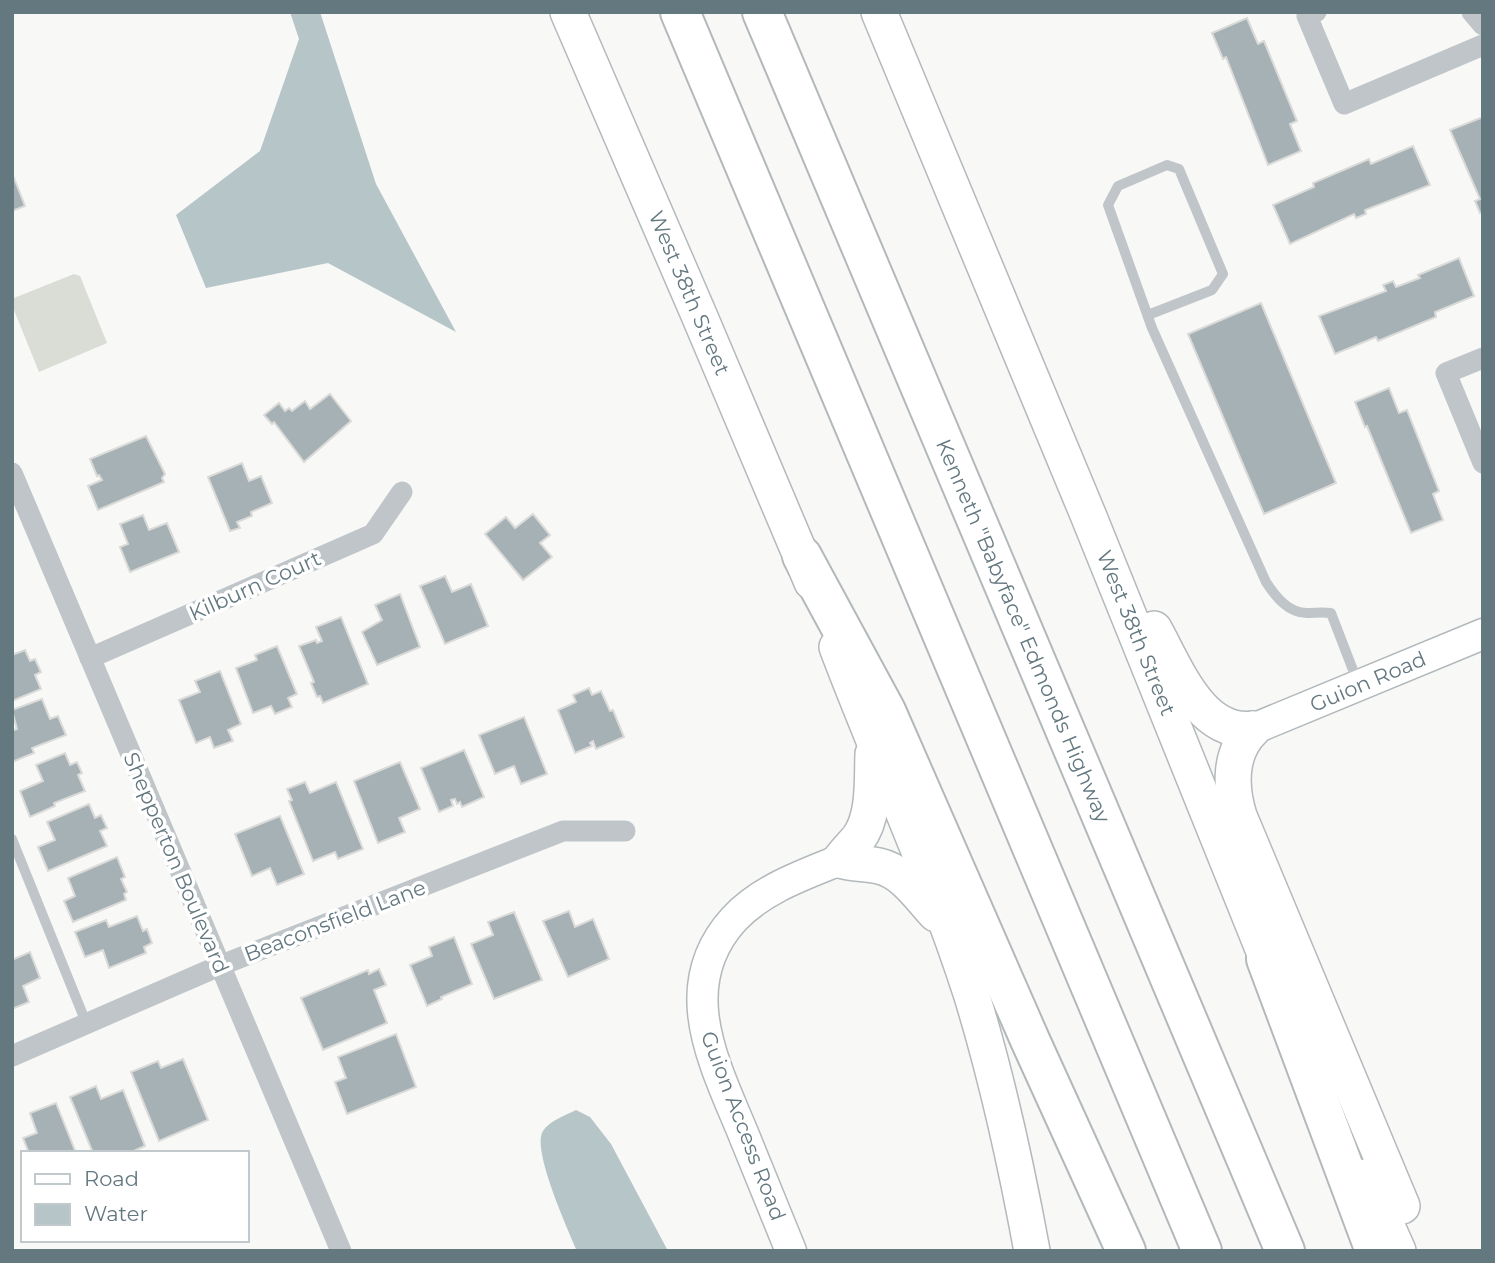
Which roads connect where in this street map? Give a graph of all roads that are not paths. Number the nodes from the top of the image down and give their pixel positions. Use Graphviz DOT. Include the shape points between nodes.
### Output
graph roads {
  1 [pos="568,12"];
  2 [pos="680,12"];
  3 [pos="762,12"];
  4 [pos="879,12"];
  5 [pos="1316,12"];
  6 [pos="1472,12"];
  7 [pos="1483,25"];
  8 [pos="1483,46"];
  9 [pos="1147,314"];
  10 [pos="1483,358"];
  11 [pos="1483,463"];
  12 [pos="12,474"];
  13 [pos="402,492"];
  14 [pos="1089,517"];
  15 [pos="802,556"];
  16 [pos="1483,634"];
  17 [pos="90,658"];
  18 [pos="1359,685"];
  19 [pos="1252,729"];
  20 [pos="874,745"];
  21 [pos="625,831"];
  22 [pos="12,839"];
  23 [pos="840,860"];
  24 [pos="948,927"];
  25 [pos="1266,959"];
  26 [pos="219,966"];
  27 [pos="87,1025"];
  28 [pos="12,1056"];
  29 [pos="341,1251"];
  30 [pos="791,1251"];
  31 [pos="1031,1251"];
  32 [pos="1126,1251"];
  33 [pos="1202,1251"];
  34 [pos="1285,1251"];
  35 [pos="1375,1251"];
  36 [pos="1398,1251"];
  37 [pos="1421,1251"];
  1 -- 15 [label="main road, West 38th Street"];
  2 -- 33 [label="highway"];
  3 -- 34 [label="highway, Kenneth \"Babyface\" Edmonds Highway"];
  4 -- 14 [label="main road, West 38th Street"];
  5 -- 8 [label="street" via="1307,16 1344,103"];
  6 -- 7 [label="street"];
  9 -- 9 [label="lane" via="1108,205 1118,186 1167,165 1179,169 1223,274 1212,290"];
  9 -- 18 [label="lane" via="1266,582 1276,598 1290,608 1305,614 1331,613"];
  10 -- 11 [label="street" via="1446,373"];
  12 -- 17 [label="street, Shepperton Boulevard"];
  13 -- 17 [label="street, Kilburn Court" via="373,534"];
  14 -- 19 [label="main road" via="1206,715 1231,729"];
  14 -- 25 [label="main road, West 38th Street"];
  15 -- 20 [label="main road, West 38th Street"];
  15 -- 32 [label="highway" via="886,711"];
  16 -- 18 [label="street, Guion Road"];
  17 -- 26 [label="street, Shepperton Boulevard"];
  18 -- 19 [label="street, Guion Road"];
  19 -- 37 [label="main road" via="1234,767 1232,784 1239,816"];
  20 -- 23 [label="main road" via="869,811 858,838"];
  20 -- 24 [label="main road, West 38th Street"];
  21 -- 26 [label="street, Beaconsfield Lane" via="563,831"];
  22 -- 27 [label="lane"];
  23 -- 24 [label="main road" via="898,874"];
  23 -- 30 [label="street, Guion Access Road" via="775,889 740,914 712,954 702,991 703,1023 713,1061"];
  24 -- 31 [label="main road, West 38th Street" via="988,1053"];
  25 -- 35 [label="highway"];
  25 -- 36 [label="main road, West 38th Street"];
  26 -- 27 [label="street, Beaconsfield Lane"];
  26 -- 29 [label="street, Shepperton Boulevard"];
  27 -- 28 [label="street, Beaconsfield Lane"];
}
